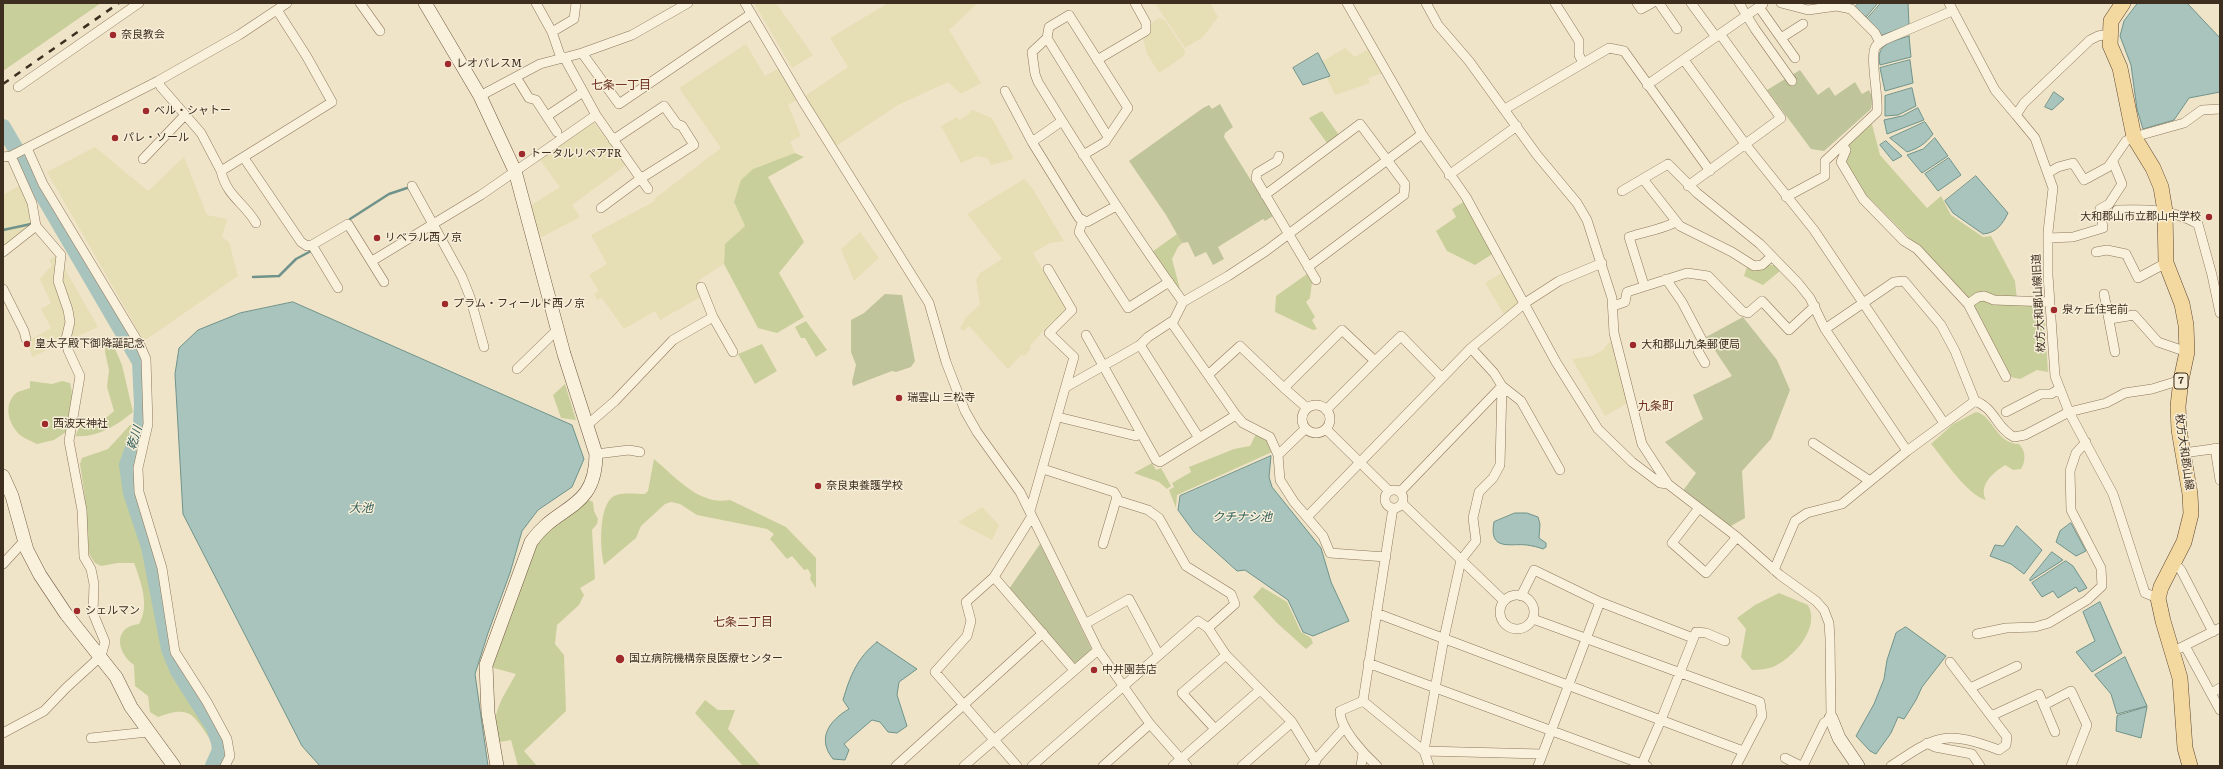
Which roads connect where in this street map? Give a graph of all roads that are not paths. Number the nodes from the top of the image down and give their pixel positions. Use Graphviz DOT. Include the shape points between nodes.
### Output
graph roads {
  1 [pos="139,3"];
  2 [pos="287,3"];
  3 [pos="360,3"];
  4 [pos="425,3"];
  5 [pos="536,3"];
  6 [pos="576,3"];
  7 [pos="688,3"];
  8 [pos="745,3"];
  9 [pos="1135,3"];
  10 [pos="1347,3"];
  11 [pos="1426,3"];
  12 [pos="1555,3"];
  13 [pos="1637,3"];
  14 [pos="1652,3"];
  15 [pos="1659,3"];
  16 [pos="1691,3"];
  17 [pos="1739,3"];
  18 [pos="1781,3"];
  19 [pos="2123,3"];
  20 [pos="1761,5"];
  21 [pos="1950,7"];
  22 [pos="277,10"];
  23 [pos="751,14"];
  24 [pos="1746,15"];
  25 [pos="1803,24"];
  26 [pos="1677,29"];
  27 [pos="380,31"];
  28 [pos="552,32"];
  29 [pos="2109,34"];
  30 [pos="1718,36"];
  31 [pos="1047,38"];
  32 [pos="1781,38"];
  33 [pos="1880,43"];
  34 [pos="582,53"];
  35 [pos="562,58"];
  36 [pos="1795,58"];
  37 [pos="1097,60"];
  38 [pos="1684,60"];
  39 [pos="1583,63"];
  40 [pos="516,77"];
  41 [pos="158,81"];
  42 [pos="1792,81"];
  43 [pos="1647,85"];
  44 [pos="18,87"];
  45 [pos="1005,91"];
  46 [pos="583,92"];
  47 [pos="480,96"];
  48 [pos="1505,109"];
  49 [pos="2220,109"];
  50 [pos="185,115"];
  51 [pos="596,115"];
  52 [pos="2016,115"];
  53 [pos="547,116"];
  54 [pos="1062,121"];
  55 [pos="1517,126"];
  56 [pos="557,132"];
  57 [pos="1422,134"];
  58 [pos="2134,136"];
  59 [pos="1108,137"];
  60 [pos="613,140"];
  61 [pos="1032,142"];
  62 [pos="1746,145"];
  63 [pos="1842,145"];
  64 [pos="27,148"];
  65 [pos="1083,154"];
  66 [pos="1279,156"];
  67 [pos="7,157"];
  68 [pos="244,158"];
  69 [pos="143,159"];
  70 [pos="1386,160"];
  71 [pos="2113,162"];
  72 [pos="221,171"];
  73 [pos="515,171"];
  74 [pos="1710,171"];
  75 [pos="2048,173"];
  76 [pos="1449,175"];
  77 [pos="640,178"];
  78 [pos="1643,179"];
  79 [pos="412,186"];
  80 [pos="1688,186"];
  81 [pos="648,189"];
  82 [pos="1622,191"];
  83 [pos="1265,195"];
  84 [pos="1786,197"];
  85 [pos="1116,206"];
  86 [pos="601,208"];
  87 [pos="2117,210"];
  88 [pos="2165,211"];
  89 [pos="1083,220"];
  90 [pos="1676,222"];
  91 [pos="256,224"];
  92 [pos="434,225"];
  93 [pos="36,226"];
  94 [pos="1288,234"];
  95 [pos="2048,238"];
  96 [pos="312,245"];
  97 [pos="3,252"];
  98 [pos="2096,252"];
  99 [pos="1772,256"];
  100 [pos="372,262"];
  101 [pos="1602,263"];
  102 [pos="2166,263"];
  103 [pos="1308,267"];
  104 [pos="1048,269"];
  105 [pos="1666,279"];
  106 [pos="1316,280"];
  107 [pos="384,282"];
  108 [pos="1169,282"];
  109 [pos="1644,285"];
  110 [pos="701,287"];
  111 [pos="338,288"];
  112 [pos="3,289"];
  113 [pos="2104,294"];
  114 [pos="1183,302"];
  115 [pos="2050,302"];
  116 [pos="1525,303"];
  117 [pos="1862,304"];
  118 [pos="1968,304"];
  119 [pos="1613,306"];
  120 [pos="1815,306"];
  121 [pos="2220,313"];
  122 [pos="713,317"];
  123 [pos="2110,319"];
  124 [pos="1171,322"];
  125 [pos="558,329"];
  126 [pos="1825,329"];
  127 [pos="1086,335"];
  128 [pos="26,339"];
  129 [pos="1140,345"];
  130 [pos="484,347"];
  131 [pos="1471,348"];
  132 [pos="733,352"];
  133 [pos="2115,352"];
  134 [pos="2187,352"];
  135 [pos="1375,361"];
  136 [pos="1705,363"];
  137 [pos="1104,366"];
  138 [pos="517,369"];
  139 [pos="1208,375"];
  140 [pos="1441,377"];
  141 [pos="2006,377"];
  142 [pos="2181,380"];
  143 [pos="1502,386"];
  144 [pos="1066,387"];
  145 [pos="1284,388"];
  146 [pos="2059,389"];
  147 [pos="1975,402"];
  148 [pos="1307,408"];
  149 [pos="1326,410"];
  150 [pos="2006,412"];
  151 [pos="2069,412"];
  152 [pos="1236,415"];
  153 [pos="1058,417"];
  154 [pos="1944,423"];
  155 [pos="586,426"];
  156 [pos="1305,429"];
  157 [pos="1326,429"];
  158 [pos="1141,433"];
  159 [pos="1199,438"];
  160 [pos="2086,442"];
  161 [pos="1813,443"];
  162 [pos="2217,448"];
  163 [pos="1907,451"];
  164 [pos="640,452"];
  165 [pos="2183,453"];
  166 [pos="596,454"];
  167 [pos="1278,455"];
  168 [pos="1359,462"];
  169 [pos="1043,469"];
  170 [pos="1560,470"];
  171 [pos="3,476"];
  172 [pos="2220,480"];
  173 [pos="1870,481"];
  174 [pos="1668,484"];
  175 [pos="1389,491"];
  176 [pos="1401,491"];
  177 [pos="1116,500"];
  178 [pos="1402,504"];
  179 [pos="1393,508"];
  180 [pos="1699,508"];
  181 [pos="1031,513"];
  182 [pos="1308,516"];
  183 [pos="1737,536"];
  184 [pos="25,540"];
  185 [pos="1103,544"];
  186 [pos="1386,557"];
  187 [pos="1461,560"];
  188 [pos="2173,562"];
  189 [pos="3,564"];
  190 [pos="1774,570"];
  191 [pos="994,577"];
  192 [pos="1521,596"];
  193 [pos="2158,598"];
  194 [pos="1504,601"];
  195 [pos="1600,602"];
  196 [pos="1376,613"];
  197 [pos="1533,619"];
  198 [pos="1085,624"];
  199 [pos="1208,628"];
  200 [pos="2216,630"];
  201 [pos="1043,634"];
  202 [pos="1977,634"];
  203 [pos="1586,637"];
  204 [pos="1444,638"];
  205 [pos="1693,638"];
  206 [pos="1725,641"];
  207 [pos="2179,649"];
  208 [pos="1098,650"];
  209 [pos="1159,655"];
  210 [pos="1226,655"];
  211 [pos="102,656"];
  212 [pos="1950,662"];
  213 [pos="1368,663"];
  214 [pos="2017,666"];
  215 [pos="1074,670"];
  216 [pos="1680,673"];
  217 [pos="1123,685"];
  218 [pos="1568,686"];
  219 [pos="1436,687"];
  220 [pos="1970,688"];
  221 [pos="2220,688"];
  222 [pos="1260,690"];
  223 [pos="2211,693"];
  224 [pos="1363,701"];
  225 [pos="964,705"];
  226 [pos="2044,705"];
  227 [pos="2220,710"];
  228 [pos="1991,716"];
  229 [pos="1831,718"];
  230 [pos="1661,720"];
  231 [pos="1292,722"];
  232 [pos="1150,724"];
  233 [pos="1345,727"];
  234 [pos="1214,729"];
  235 [pos="1551,729"];
  236 [pos="148,732"];
  237 [pos="2055,732"];
  238 [pos="3,733"];
  239 [pos="91,738"];
  240 [pos="994,740"];
  241 [pos="1927,743"];
  242 [pos="1424,751"];
  243 [pos="1744,751"];
  244 [pos="1363,753"];
  245 [pos="1542,754"];
  246 [pos="1785,758"];
  247 [pos="1181,759"];
  248 [pos="1313,764"];
  249 [pos="1643,765"];
  250 [pos="174,766"];
  251 [pos="225,766"];
  252 [pos="497,766"];
  253 [pos="896,766"];
  254 [pos="964,766"];
  255 [pos="1017,766"];
  256 [pos="1032,766"];
  257 [pos="1103,766"];
  258 [pos="1172,766"];
  259 [pos="1187,766"];
  260 [pos="1242,766"];
  261 [pos="1361,766"];
  262 [pos="1377,766"];
  263 [pos="1429,766"];
  264 [pos="1538,766"];
  265 [pos="1736,766"];
  266 [pos="1802,766"];
  267 [pos="1858,766"];
  268 [pos="1891,766"];
  269 [pos="1980,766"];
  270 [pos="2071,766"];
  271 [pos="2190,766"];
  1 -- 44 [label="street"];
  2 -- 22 [label="street"];
  3 -- 27 [label="street"];
  4 -- 47 [label="street"];
  5 -- 28 [label="street"];
  6 -- 28 [label="street" via="574,19"];
  7 -- 34 [label="street" via="632,35"];
  8 -- 23 [label="street"];
  9 -- 37 [label="street" via="1146,23 1146,31"];
  10 -- 57 [label="street"];
  11 -- 48 [label="street" via="1438,25"];
  12 -- 39 [label="street" via="1579,41 1579,55"];
  13 -- 14 [label="street" via="1641,9"];
  15 -- 26 [label="street"];
  16 -- 30 [label="street"];
  17 -- 24 [label="street"];
  18 -- 33 [label="street" via="1808,10 1837,6 1852,9 1875,32"];
  19 -- 29 [label="main road" via="2111,21"];
  20 -- 24 [label="street"];
  20 -- 32 [label="street"];
  21 -- 33 [label="street"];
  21 -- 52 [label="street, 枚方大和郡山線旧道" via="1994,90"];
  22 -- 41 [label="street"];
  22 -- 68 [label="street" via="332,102"];
  23 -- 34 [label="street" via="620,104"];
  23 -- 181 [label="street" via="929,303 946,362 965,411 977,432 1007,472"];
  24 -- 30 [label="street"];
  24 -- 42 [label="street"];
  25 -- 32 [label="street"];
  28 -- 35 [label="street"];
  29 -- 52 [label="street" via="2090,40 2024,103"];
  29 -- 58 [label="main road, 枚方大和郡山線 / 7" via="2110,45 2120,68"];
  30 -- 38 [label="street"];
  30 -- 62 [label="street" via="1781,118"];
  31 -- 37 [label="street" via="1049,27 1069,15"];
  31 -- 54 [label="street" via="1035,48 1031,56 1038,82"];
  31 -- 59 [label="street"];
  32 -- 36 [label="street"];
  33 -- 63 [label="street" via="1873,53 1879,101 1877,112"];
  34 -- 35 [label="street"];
  35 -- 40 [label="street" via="540,64"];
  35 -- 46 [label="street"];
  37 -- 59 [label="street" via="1128,108"];
  38 -- 43 [label="street"];
  38 -- 62 [label="street"];
  39 -- 43 [label="street" via="1609,48 1624,51"];
  39 -- 48 [label="street"];
  40 -- 47 [label="street"];
  40 -- 53 [label="street" via="529,98 536,100"];
  41 -- 50 [label="street"];
  41 -- 64 [label="street"];
  43 -- 74 [label="street"];
  45 -- 61 [label="street"];
  46 -- 51 [label="street"];
  46 -- 53 [label="street"];
  47 -- 73 [label="street"];
  48 -- 55 [label="street"];
  49 -- 58 [label="street" via="2202,110 2184,123"];
  50 -- 69 [label="street"];
  50 -- 72 [label="street" via="200,133"];
  51 -- 60 [label="street"];
  51 -- 73 [label="street"];
  52 -- 75 [label="street, 枚方大和郡山線旧道" via="2035,138"];
  53 -- 56 [label="street"];
  54 -- 61 [label="street"];
  54 -- 65 [label="street"];
  55 -- 76 [label="street"];
  55 -- 101 [label="street" via="1537,155 1577,203 1587,220"];
  57 -- 70 [label="street"];
  57 -- 76 [label="street"];
  58 -- 71 [label="street" via="2126,142"];
  58 -- 88 [label="main road, 枚方大和郡山線 / 7" via="2161,188"];
  59 -- 65 [label="street" via="1105,142"];
  60 -- 77 [label="street"];
  60 -- 77 [label="street" via="664,106 677,124 682,126 694,145"];
  61 -- 89 [label="street" via="1079,218"];
  62 -- 74 [label="street"];
  62 -- 84 [label="street"];
  63 -- 84 [label="street" via="1825,161 1825,176"];
  63 -- 118 [label="street" via="1846,150 1841,162 1863,199 1904,241 1917,249"];
  64 -- 67 [label="street"];
  64 -- 251 [label="street" via="43,184 146,359 148,424 138,468 138,492 162,568 175,652 228,739 230,756"];
  65 -- 85 [label="street"];
  66 -- 83 [label="street" via="1277,161 1258,172 1256,179"];
  67 -- 93 [label="street" via="32,203"];
  68 -- 72 [label="street"];
  68 -- 96 [label="street" via="301,242 307,246"];
  70 -- 83 [label="street" via="1360,124"];
  70 -- 94 [label="street"];
  70 -- 103 [label="street" via="1405,184 1404,195"];
  71 -- 75 [label="street" via="2084,180 2073,163"];
  71 -- 95 [label="street" via="2122,184 2109,204 2100,209 2103,228 2073,237"];
  72 -- 91 [label="street" via="229,191 250,213"];
  73 -- 92 [label="street"];
  73 -- 125 [label="street"];
  74 -- 80 [label="street"];
  75 -- 95 [label="street, 枚方大和郡山線旧道" via="2053,188"];
  76 -- 116 [label="street" via="1466,197"];
  77 -- 81 [label="street"];
  77 -- 86 [label="street"];
  78 -- 80 [label="street" via="1668,164"];
  78 -- 82 [label="street"];
  78 -- 90 [label="street"];
  79 -- 92 [label="street"];
  80 -- 99 [label="street"];
  83 -- 94 [label="street"];
  84 -- 117 [label="street" via="1814,230"];
  85 -- 89 [label="street" via="1087,222"];
  85 -- 108 [label="street"];
  87 -- 88 [label="street" via="2148,208"];
  88 -- 102 [label="main road, 枚方大和郡山線 / 7"];
  88 -- 121 [label="street" via="2198,224"];
  89 -- 108 [label="street" via="1080,232 1128,308"];
  90 -- 99 [label="street" via="1754,266 1762,265"];
  90 -- 109 [label="street" via="1660,230 1649,230 1629,237"];
  92 -- 100 [label="street"];
  92 -- 130 [label="street" via="470,296"];
  93 -- 97 [label="street"];
  93 -- 211 [label="street" via="61,255 58,281 70,322 66,340 80,376 69,442 82,510 84,557 91,569 94,584 93,613 105,642"];
  94 -- 103 [label="street"];
  94 -- 114 [label="street" via="1249,264"];
  95 -- 115 [label="street, 枚方大和郡山線旧道"];
  96 -- 100 [label="street" via="348,224"];
  96 -- 111 [label="street"];
  98 -- 102 [label="street" via="2107,250 2126,254 2138,278"];
  99 -- 120 [label="street" via="1798,283"];
  100 -- 107 [label="street"];
  101 -- 116 [label="street" via="1559,281"];
  101 -- 119 [label="street"];
  102 -- 134 [label="main road, 枚方大和郡山線 / 7" via="2182,304"];
  103 -- 106 [label="street"];
  104 -- 144 [label="street" via="1072,310 1049,333 1074,357"];
  105 -- 109 [label="street"];
  105 -- 120 [label="street" via="1687,272 1708,276 1742,311 1748,314 1762,301 1789,330"];
  105 -- 136 [label="street" via="1682,302 1702,340 1698,351"];
  108 -- 114 [label="street"];
  109 -- 119 [label="street" via="1628,292 1625,302"];
  110 -- 122 [label="street"];
  112 -- 128 [label="street"];
  113 -- 123 [label="street"];
  114 -- 124 [label="street"];
  115 -- 118 [label="street" via="1994,300 1984,296"];
  115 -- 146 [label="street, 枚方大和郡山線旧道" via="2055,376"];
  116 -- 131 [label="street"];
  116 -- 174 [label="street" via="1556,362 1598,429 1632,462 1660,483"];
  117 -- 126 [label="street"];
  117 -- 147 [label="street" via="1894,282 1904,281 1941,325 1955,351"];
  117 -- 154 [label="street"];
  118 -- 141 [label="street"];
  119 -- 174 [label="street" via="1614,333 1642,444"];
  120 -- 126 [label="street"];
  122 -- 132 [label="street"];
  122 -- 155 [label="street" via="674,340 615,401"];
  123 -- 133 [label="street"];
  123 -- 134 [label="street" via="2134,315 2158,342"];
  124 -- 129 [label="street"];
  124 -- 139 [label="street"];
  125 -- 138 [label="street"];
  125 -- 155 [label="street"];
  126 -- 163 [label="street"];
  127 -- 137 [label="street"];
  129 -- 137 [label="street"];
  129 -- 159 [label="street"];
  131 -- 140 [label="street"];
  131 -- 143 [label="street" via="1494,373"];
  134 -- 142 [label="main road, 枚方大和郡山線 / 7"];
  135 -- 140 [label="street" via="1401,336"];
  135 -- 145 [label="street" via="1342,330"];
  135 -- 149 [label="street"];
  137 -- 144 [label="street"];
  137 -- 158 [label="street"];
  139 -- 145 [label="street" via="1240,346"];
  139 -- 152 [label="street"];
  140 -- 168 [label="street"];
  142 -- 151 [label="street" via="2152,390 2125,393 2106,403"];
  142 -- 165 [label="main road, 枚方大和郡山線 / 7" via="2178,406"];
  143 -- 170 [label="street" via="1521,401"];
  143 -- 176 [label="street"];
  143 -- 187 [label="street" via="1500,465 1494,478 1479,492 1473,518 1476,541"];
  144 -- 153 [label="street"];
  145 -- 148 [label="street"];
  146 -- 150 [label="street" via="2051,394 2042,394"];
  146 -- 151 [label="street, 枚方大和郡山線旧道"];
  147 -- 151 [label="street" via="1985,405 2007,434 2014,437 2025,435"];
  147 -- 154 [label="street"];
  148 -- 149 [label="street" via="1319,405"];
  148 -- 156 [label="street" via="1301,419"];
  149 -- 157 [label="street" via="1330,417"];
  151 -- 160 [label="street, 枚方大和郡山線旧道"];
  152 -- 159 [label="street"];
  152 -- 167 [label="street" via="1243,423 1270,437"];
  153 -- 158 [label="street" via="1136,436"];
  153 -- 169 [label="street"];
  154 -- 163 [label="street"];
  155 -- 166 [label="street"];
  156 -- 157 [label="street" via="1314,434"];
  156 -- 167 [label="street"];
  157 -- 168 [label="street"];
  158 -- 159 [label="street" via="1156,460 1160,462"];
  160 -- 193 [label="street, 枚方大和郡山線旧道" via="2113,494 2145,593"];
  160 -- 202 [label="street" via="2076,453 2070,471 2071,510 2101,568 2102,586 2087,600 2049,623"];
  161 -- 173 [label="street"];
  162 -- 165 [label="street"];
  162 -- 172 [label="street"];
  163 -- 173 [label="street"];
  164 -- 166 [label="street" via="628,450"];
  165 -- 188 [label="main road, 枚方大和郡山線 / 7" via="2191,514 2184,542"];
  166 -- 252 [label="street" via="596,469 589,490 573,506 541,529 531,542 486,665 488,713"];
  167 -- 182 [label="street" via="1280,480 1294,502"];
  168 -- 175 [label="street"];
  168 -- 182 [label="street"];
  169 -- 177 [label="street" via="1114,492"];
  169 -- 181 [label="street"];
  171 -- 184 [label="street" via="12,496"];
  173 -- 190 [label="street" via="1842,504 1807,513 1795,521"];
  174 -- 180 [label="street"];
  175 -- 176 [label="street"];
  175 -- 179 [label="street" via="1385,499 1387,505"];
  176 -- 178 [label="street" via="1404,498"];
  177 -- 185 [label="street"];
  177 -- 199 [label="street" via="1148,510 1159,518 1186,566 1231,594 1236,604"];
  178 -- 179 [label="street"];
  178 -- 187 [label="street"];
  179 -- 186 [label="street"];
  180 -- 183 [label="street"];
  180 -- 183 [label="street" via="1672,543 1706,574"];
  181 -- 191 [label="street"];
  181 -- 198 [label="street"];
  182 -- 186 [label="street" via="1323,536 1330,552"];
  183 -- 190 [label="street"];
  184 -- 189 [label="street"];
  184 -- 211 [label="street" via="40,575 66,614"];
  186 -- 196 [label="street"];
  187 -- 194 [label="street"];
  187 -- 204 [label="street"];
  188 -- 193 [label="main road, 枚方大和郡山線 / 7"];
  188 -- 200 [label="street" via="2181,570"];
  190 -- 229 [label="street" via="1816,601 1830,623"];
  191 -- 201 [label="street"];
  191 -- 225 [label="street" via="966,602 971,621 967,636 936,672"];
  192 -- 194 [label="street" via="1510,596"];
  192 -- 195 [label="street" via="1534,570"];
  192 -- 197 [label="street" via="1530,602"];
  193 -- 207 [label="main road"];
  194 -- 197 [label="street" via="1499,611 1507,627 1519,630"];
  195 -- 203 [label="street"];
  195 -- 205 [label="street"];
  196 -- 204 [label="street"];
  196 -- 213 [label="street"];
  197 -- 203 [label="street"];
  198 -- 208 [label="street"];
  198 -- 209 [label="street" via="1129,599"];
  199 -- 209 [label="street" via="1198,621"];
  199 -- 210 [label="street"];
  200 -- 207 [label="street"];
  201 -- 215 [label="street"];
  201 -- 225 [label="street"];
  203 -- 216 [label="street"];
  203 -- 218 [label="street"];
  204 -- 218 [label="street"];
  204 -- 219 [label="street"];
  205 -- 206 [label="street" via="1696,632 1706,633"];
  205 -- 216 [label="street"];
  207 -- 223 [label="street"];
  207 -- 271 [label="main road" via="2185,748"];
  208 -- 215 [label="street"];
  208 -- 217 [label="street"];
  209 -- 217 [label="street"];
  210 -- 222 [label="street"];
  210 -- 234 [label="street" via="1182,693"];
  211 -- 236 [label="street" via="116,677 130,707"];
  211 -- 238 [label="street" via="44,711"];
  212 -- 220 [label="street"];
  213 -- 219 [label="street"];
  213 -- 224 [label="street"];
  214 -- 220 [label="street"];
  215 -- 240 [label="street"];
  216 -- 230 [label="street"];
  216 -- 243 [label="street" via="1760,702 1762,716"];
  217 -- 232 [label="street"];
  217 -- 256 [label="street"];
  218 -- 230 [label="street"];
  218 -- 235 [label="street"];
  219 -- 235 [label="street"];
  219 -- 242 [label="street"];
  220 -- 228 [label="street"];
  221 -- 223 [label="street"];
  222 -- 231 [label="street"];
  222 -- 234 [label="street"];
  223 -- 227 [label="street"];
  224 -- 233 [label="street" via="1340,711 1340,718"];
  224 -- 242 [label="street"];
  225 -- 240 [label="street"];
  225 -- 253 [label="street"];
  226 -- 228 [label="street" via="2039,694"];
  226 -- 237 [label="street"];
  226 -- 270 [label="street" via="2071,691 2087,725"];
  228 -- 241 [label="street" via="2007,737 2006,745 1999,750 1962,738 1936,739"];
  229 -- 266 [label="street" via="1824,723"];
  229 -- 267 [label="street" via="1839,738"];
  230 -- 243 [label="street"];
  230 -- 249 [label="street"];
  231 -- 248 [label="street"];
  231 -- 260 [label="street"];
  232 -- 247 [label="street"];
  232 -- 257 [label="street"];
  233 -- 244 [label="street"];
  233 -- 248 [label="street"];
  234 -- 247 [label="street"];
  235 -- 245 [label="street"];
  235 -- 249 [label="street"];
  236 -- 239 [label="street"];
  236 -- 250 [label="street"];
  240 -- 254 [label="street"];
  240 -- 255 [label="street"];
  241 -- 268 [label="street"];
  241 -- 269 [label="street" via="1935,748 1972,754"];
  242 -- 245 [label="street"];
  242 -- 263 [label="street"];
  243 -- 265 [label="street"];
  244 -- 261 [label="street"];
  244 -- 262 [label="street"];
  245 -- 264 [label="street"];
  246 -- 266 [label="street"];
  247 -- 258 [label="street"];
  247 -- 259 [label="street"];
}
